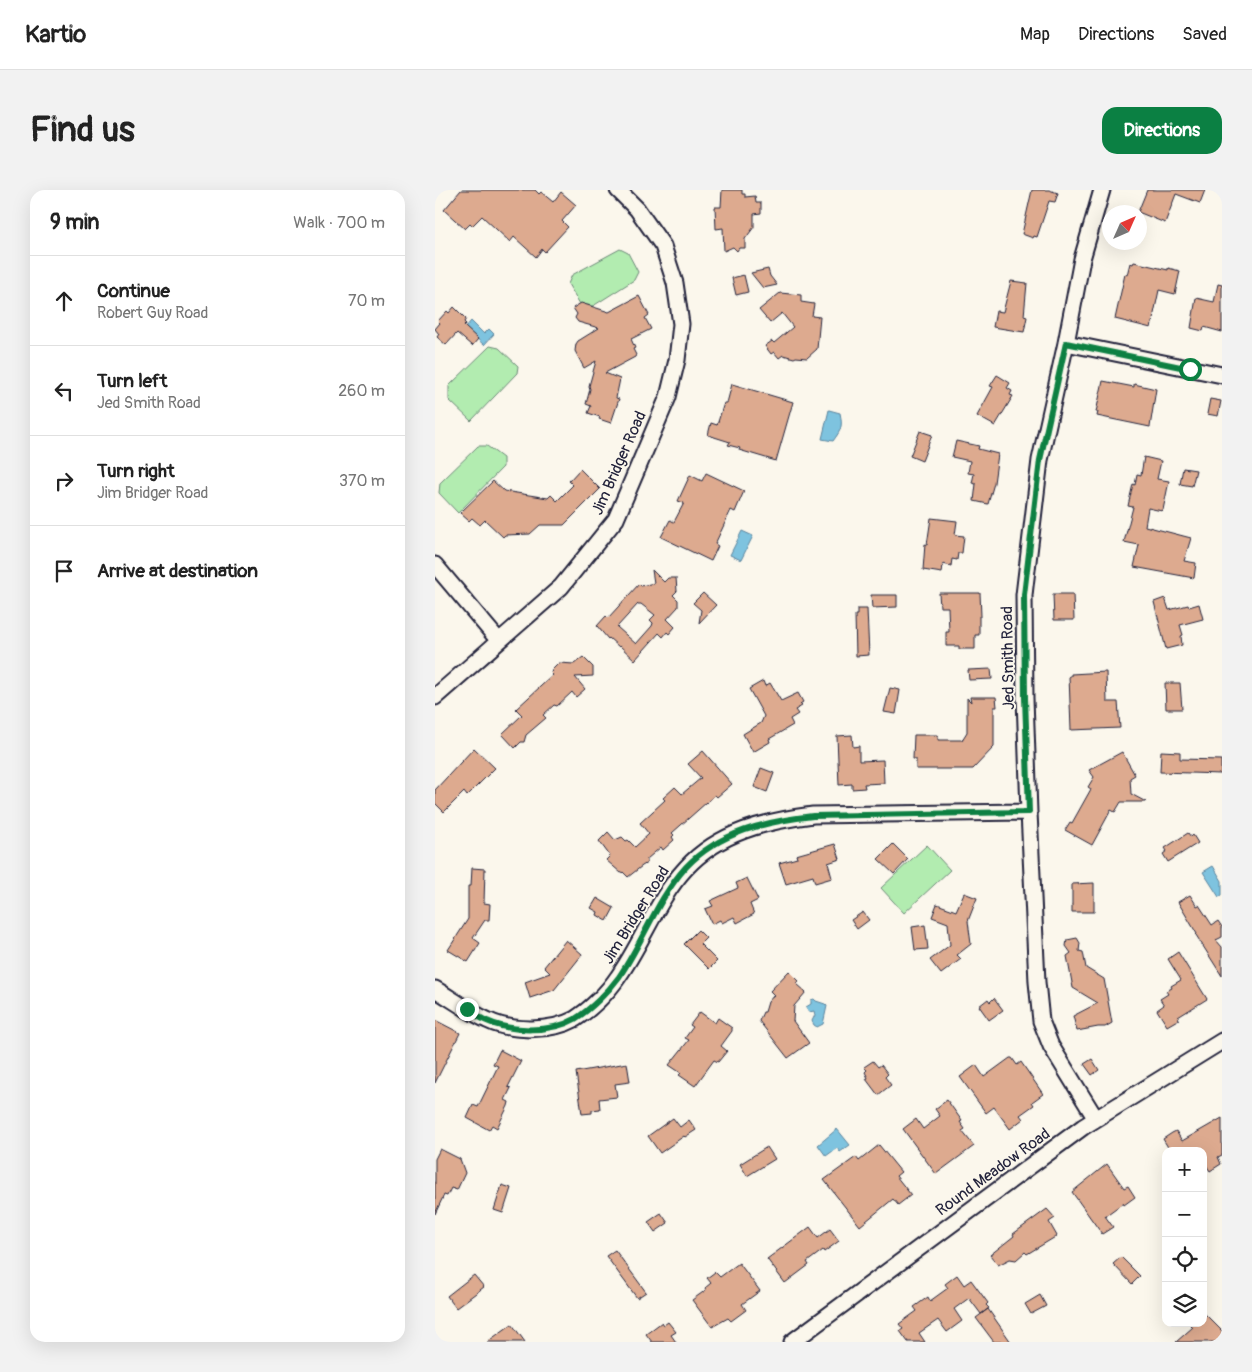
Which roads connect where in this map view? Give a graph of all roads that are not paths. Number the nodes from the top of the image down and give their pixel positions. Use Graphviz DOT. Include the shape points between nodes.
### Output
graph roads {
  1 [pos="618,190"];
  2 [pos="1103,190"];
  3 [pos="1066,343"];
  4 [pos="1222,375"];
  5 [pos="435,565"];
  6 [pos="499,641"];
  7 [pos="435,698"];
  8 [pos="1029,812"];
  9 [pos="435,989"];
  10 [pos="1222,1041"];
  11 [pos="1096,1119"];
  12 [pos="792,1342"];
  1 -- 6 [label="street, Jim Bridger Road" via="637,209 663,246 675,283 681,324 668,397 616,519 561,587"];
  2 -- 3 [label="street, Jed Smith Road" via="1082,259"];
  3 -- 4 [label="street"];
  3 -- 8 [label="street, Jed Smith Road" via="1040,460 1024,595"];
  5 -- 6 [label="street"];
  6 -- 7 [label="street, Jim Bridger Road"];
  8 -- 9 [label="street, Jim Bridger Road" via="813,816 752,827 721,840 686,867 674,882 618,977 597,1001 574,1019 547,1028 515,1029 487,1021"];
  8 -- 11 [label="street, Jed Smith Road" via="1041,1021 1051,1046"];
  10 -- 11 [label="street, Round Meadow Road"];
  11 -- 12 [label="street, Round Meadow Road"];
}
